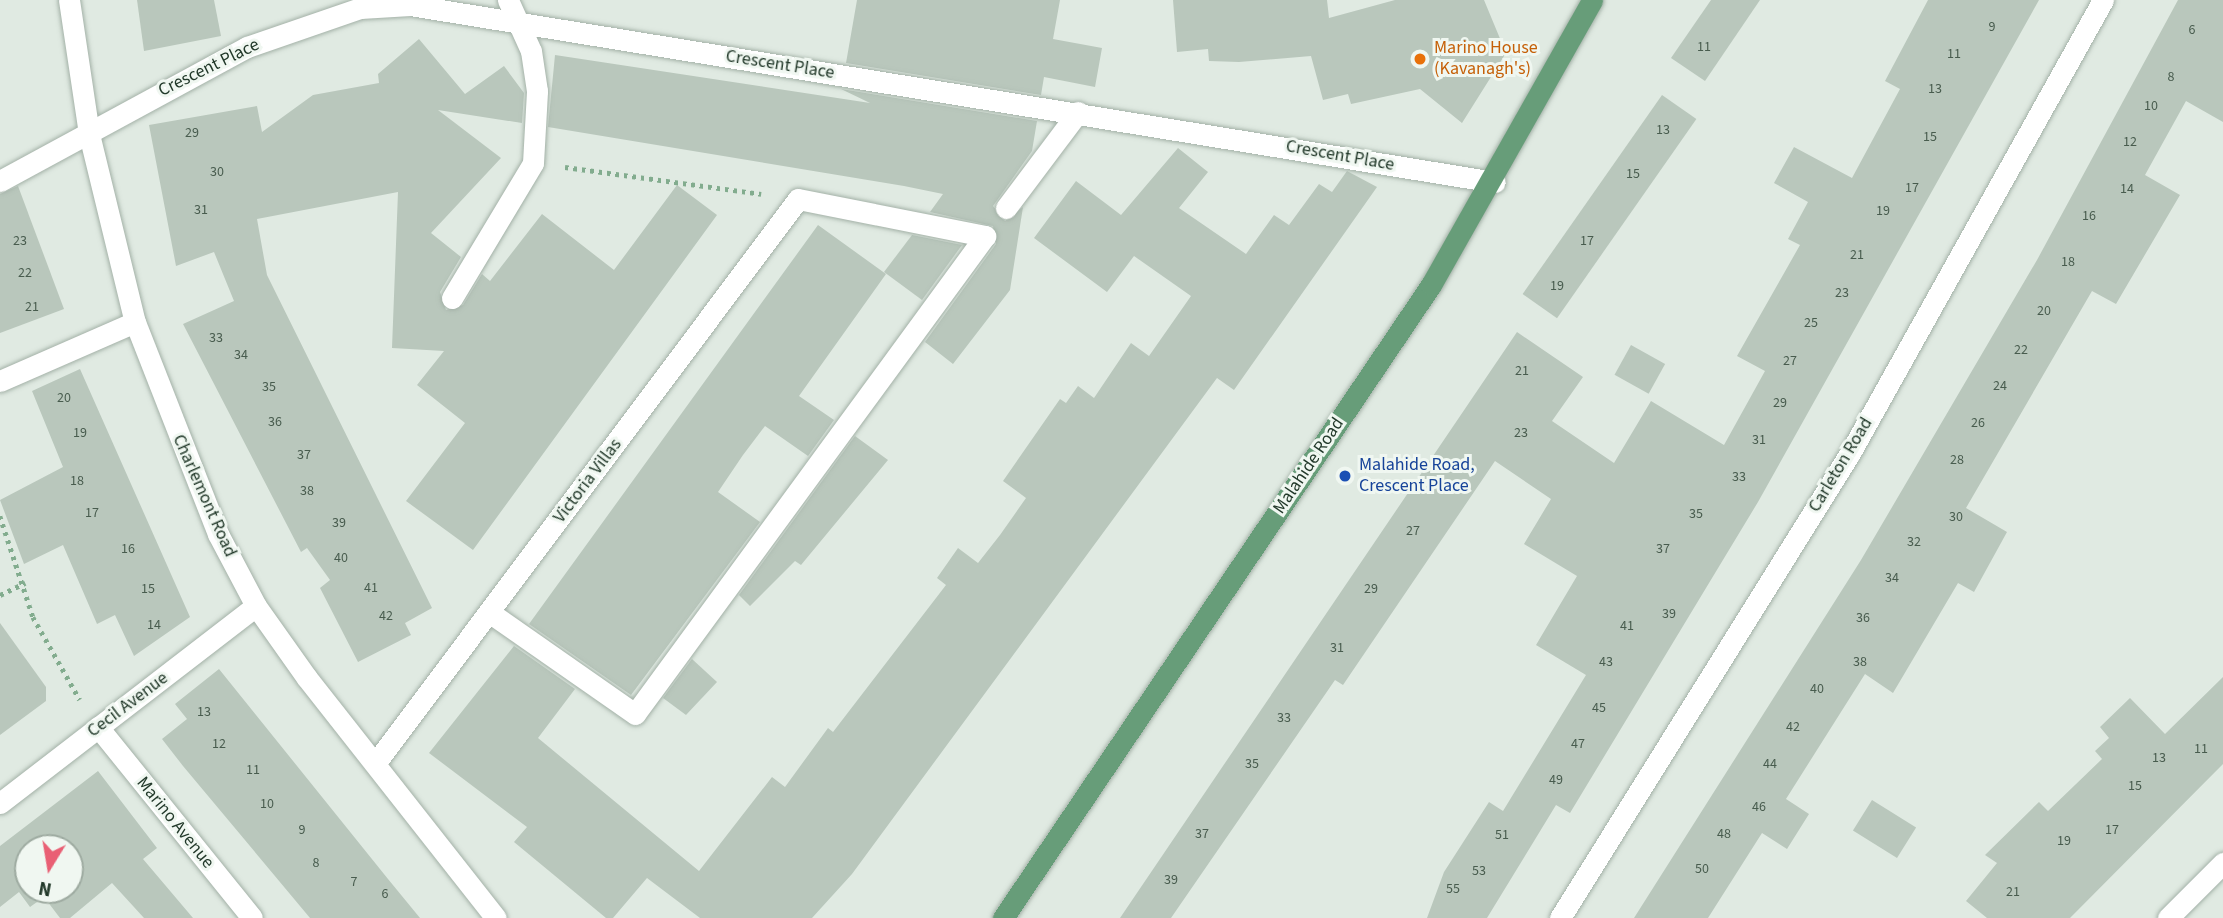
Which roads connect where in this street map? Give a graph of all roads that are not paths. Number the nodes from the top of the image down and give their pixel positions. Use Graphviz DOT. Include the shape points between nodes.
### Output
graph roads {
  1 [pos="69,0"];
  2 [pos="508,0"];
  3 [pos="1592,0"];
  4 [pos="2103,0"];
  5 [pos="517,23"];
  6 [pos="1078,112"];
  7 [pos="89,134"];
  8 [pos="0,181"];
  9 [pos="1495,182"];
  10 [pos="1006,208"];
  11 [pos="452,298"];
  12 [pos="135,322"];
  13 [pos="0,381"];
  14 [pos="256,606"];
  15 [pos="490,613"];
  16 [pos="98,727"];
  17 [pos="377,761"];
  18 [pos="0,803"];
  19 [pos="2223,863"];
  20 [pos="252,918"];
  21 [pos="496,918"];
  22 [pos="1003,918"];
  23 [pos="1560,918"];
  24 [pos="2168,918"];
  1 -- 7 [label="street, Charlemont Road"];
  2 -- 5 [label="street"];
  3 -- 9 [label="main road, Malahide Road"];
  4 -- 23 [label="street, Carleton Road" via="1850,453"];
  5 -- 6 [label="street, Crescent Place"];
  5 -- 7 [label="street, Crescent Place" via="411,5 360,8 247,47"];
  5 -- 11 [label="street" via="531,51 537,91 533,163"];
  6 -- 9 [label="street, Crescent Place"];
  6 -- 10 [label="street"];
  7 -- 8 [label="street, Crescent Place"];
  7 -- 12 [label="street, Charlemont Road"];
  9 -- 22 [label="main road, Malahide Road"];
  12 -- 13 [label="street"];
  12 -- 14 [label="street, Charlemont Road" via="218,534"];
  14 -- 16 [label="street, Cecil Avenue"];
  14 -- 17 [label="street, Charlemont Road"];
  15 -- 15 [label="street, Victoria Villas" via="798,200 985,236 635,714"];
  15 -- 17 [label="street, Victoria Villas"];
  16 -- 18 [label="street, Cecil Avenue"];
  16 -- 20 [label="street, Marino Avenue"];
  17 -- 21 [label="street, Charlemont Road"];
  19 -- 24 [label="street"];
}
